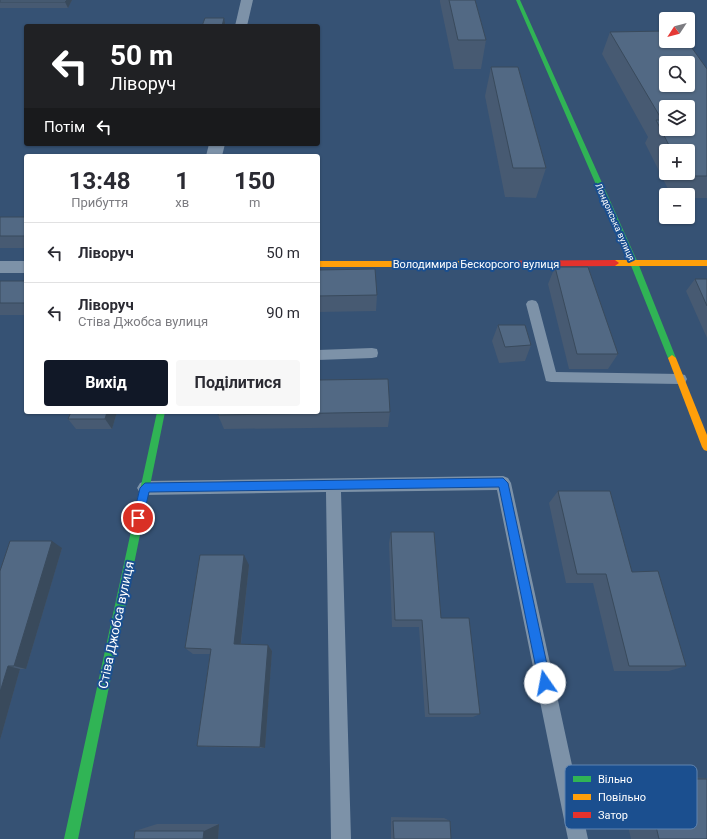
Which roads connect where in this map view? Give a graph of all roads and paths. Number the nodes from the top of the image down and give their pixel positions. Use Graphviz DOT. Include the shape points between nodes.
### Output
graph roads {
  1 [pos="247,0"];
  2 [pos="518,0"];
  3 [pos="241,24"];
  4 [pos="634,263"];
  5 [pos="707,263"];
  6 [pos="320,264"];
  7 [pos="0,267"];
  8 [pos="24,267"];
  9 [pos="532,304"];
  10 [pos="372,353"];
  11 [pos="320,355"];
  12 [pos="680,379"];
  13 [pos="161,414"];
  14 [pos="707,446"];
  15 [pos="333,485"];
  16 [pos="145,488"];
  17 [pos="565,777"];
  18 [pos="576,829"];
  19 [pos="71,839"];
  20 [pos="341,839"];
  21 [pos="578,839"];
  1 -- 3 [label="street"];
  2 -- 4 [label="street, Лондонська вулиця"];
  4 -- 5 [label="street, Володимира Бескорсого вулиця"];
  4 -- 6 [label="street, Володимира Бескорсого вулиця"];
  4 -- 12 [label="street, Лондонська вулиця"];
  7 -- 8 [label="street"];
  9 -- 12 [label="lane" via="551,377"];
  10 -- 11 [label="lane"];
  12 -- 14 [label="street, Лондонська вулиця"];
  13 -- 16 [label="street, Стіва Джобса вулиця"];
  15 -- 16 [label="lane"];
  15 -- 17 [label="lane" via="503,483"];
  15 -- 20 [label="lane"];
  16 -- 19 [label="street, Стіва Джобса вулиця"];
  18 -- 21 [label="lane"];
}
